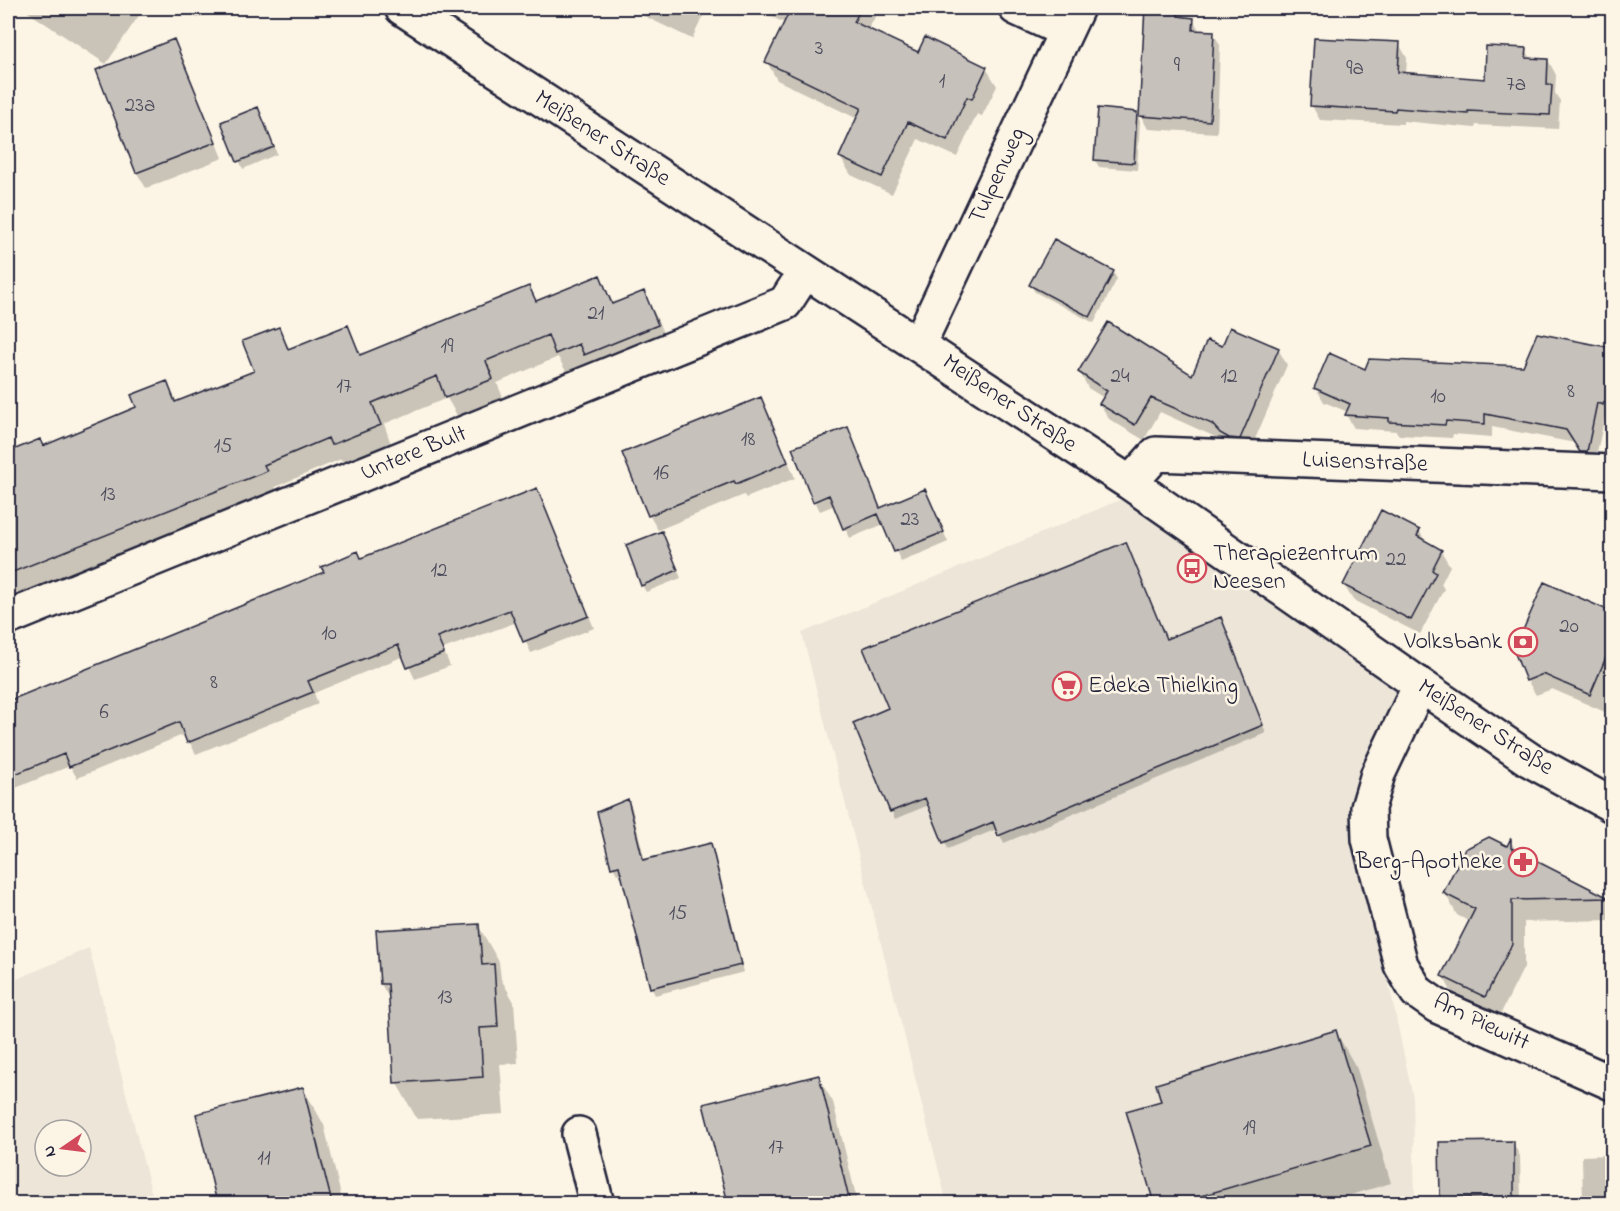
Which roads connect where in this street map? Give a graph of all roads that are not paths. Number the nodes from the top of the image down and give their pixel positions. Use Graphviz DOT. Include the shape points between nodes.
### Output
graph roads {
  1 [pos="402,8"];
  2 [pos="1016,8"];
  3 [pos="1071,19"];
  4 [pos="805,272"];
  5 [pos="919,344"];
  6 [pos="1612,472"];
  7 [pos="1130,483"];
  8 [pos="8,618"];
  9 [pos="1420,685"];
  10 [pos="1612,805"];
  11 [pos="1612,1083"];
  12 [pos="579,1134"];
  13 [pos="597,1203"];
  1 -- 4 [label="street, Meißener Straße"];
  2 -- 3 [label="street"];
  3 -- 5 [label="street, Tulpenweg"];
  4 -- 5 [label="street, Meißener Straße"];
  4 -- 8 [label="street, Untere Bult" via="785,303"];
  5 -- 7 [label="street, Meißener Straße"];
  6 -- 7 [label="street, Luisenstraße" via="1156,454"];
  7 -- 9 [label="street, Meißener Straße"];
  9 -- 10 [label="street, Meißener Straße" via="1530,760"];
  9 -- 11 [label="street, Am Piewitt" via="1378,774 1368,808 1369,840 1401,965 1417,992 1437,1006"];
  12 -- 13 [label="street"];
}
